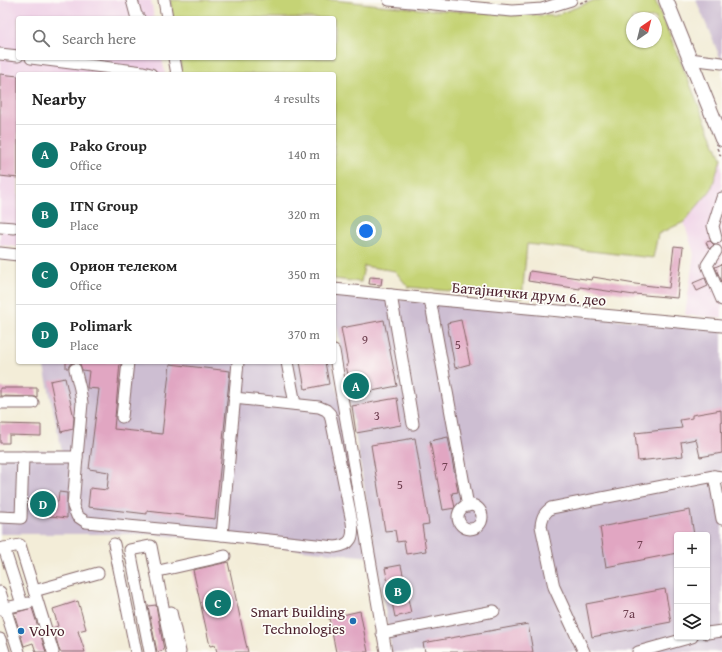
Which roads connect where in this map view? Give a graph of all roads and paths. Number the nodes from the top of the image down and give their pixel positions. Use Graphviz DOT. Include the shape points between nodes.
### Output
graph roads {
  1 [pos="132,0"];
  2 [pos="164,0"];
  3 [pos="389,0"];
  4 [pos="588,0"];
  5 [pos="666,0"];
  6 [pos="575,2"];
  7 [pos="137,16"];
  8 [pos="167,16"];
  9 [pos="0,54"];
  10 [pos="16,56"];
  11 [pos="689,59"];
  12 [pos="47,60"];
  13 [pos="174,60"];
  14 [pos="722,63"];
  15 [pos="143,72"];
  16 [pos="177,72"];
  17 [pos="722,139"];
  18 [pos="721,207"];
  19 [pos="0,227"];
  20 [pos="14,228"];
  21 [pos="716,238"];
  22 [pos="716,251"];
  23 [pos="0,253"];
  24 [pos="16,255"];
  25 [pos="336,289"];
  26 [pos="721,294"];
  27 [pos="391,295"];
  28 [pos="430,300"];
  29 [pos="722,326"];
  30 [pos="336,363"];
  31 [pos="128,364"];
  32 [pos="238,364"];
  33 [pos="287,364"];
  34 [pos="75,369"];
  35 [pos="234,398"];
  36 [pos="0,403"];
  37 [pos="33,403"];
  38 [pos="295,404"];
  39 [pos="122,417"];
  40 [pos="413,424"];
  41 [pos="0,457"];
  42 [pos="23,457"];
  43 [pos="77,457"];
  44 [pos="718,476"];
  45 [pos="468,506"];
  46 [pos="0,517"];
  47 [pos="722,519"];
  48 [pos="222,535"];
  49 [pos="114,544"];
  50 [pos="157,545"];
  51 [pos="2,548"];
  52 [pos="225,556"];
  53 [pos="163,570"];
  54 [pos="98,573"];
  55 [pos="0,592"];
  56 [pos="35,596"];
  57 [pos="22,604"];
  58 [pos="2,609"];
  59 [pos="494,611"];
  60 [pos="722,631"];
  61 [pos="382,633"];
  62 [pos="710,633"];
  63 [pos="0,640"];
  64 [pos="681,640"];
  65 [pos="4,652"];
  66 [pos="19,652"];
  67 [pos="53,652"];
  68 [pos="136,652"];
  69 [pos="150,652"];
  70 [pos="172,652"];
  71 [pos="180,652"];
  72 [pos="386,652"];
  73 [pos="584,652"];
  74 [pos="638,652"];
  1 -- 7 [label="street"];
  2 -- 8 [label="street"];
  3 -- 6 [label="street" via="512,11"];
  4 -- 6 [label="path"];
  5 -- 11 [label="main road"];
  9 -- 10 [label="street"];
  11 -- 14 [label="street"];
  11 -- 17 [label="main road"];
  12 -- 15 [label="street"];
  13 -- 16 [label="street"];
  18 -- 21 [label="street" via="713,226"];
  19 -- 20 [label="street"];
  22 -- 26 [label="street" via="708,265"];
  23 -- 24 [label="street"];
  25 -- 27 [label="street, Батајнички друм 6. део"];
  27 -- 28 [label="street, Батајнички друм 6. део"];
  27 -- 40 [label="street"];
  28 -- 29 [label="street, Батајнички друм 6. део"];
  28 -- 45 [label="street"];
  30 -- 61 [label="street"];
  31 -- 39 [label="street"];
  32 -- 35 [label="street"];
  33 -- 38 [label="street"];
  34 -- 43 [label="street" via="82,408"];
  35 -- 38 [label="street"];
  35 -- 48 [label="street"];
  36 -- 37 [label="street"];
  38 -- 48 [label="street" via="320,407 330,414 352,522 352,538 345,545 335,547"];
  41 -- 42 [label="street"];
  42 -- 43 [label="street"];
  42 -- 46 [label="street" via="21,518"];
  43 -- 48 [label="street" via="73,506 77,516 86,522"];
  44 -- 47 [label="street"];
  44 -- 73 [label="street" via="551,508 543,516 541,526 554,587"];
  49 -- 68 [label="street"];
  50 -- 53 [label="street"];
  51 -- 56 [label="street" via="20,545"];
  51 -- 57 [label="street"];
  52 -- 53 [label="street"];
  53 -- 71 [label="street"];
  54 -- 56 [label="street"];
  55 -- 58 [label="street"];
  56 -- 57 [label="street"];
  56 -- 67 [label="street"];
  57 -- 58 [label="street"];
  58 -- 66 [label="street"];
  59 -- 61 [label="street"];
  60 -- 62 [label="street"];
  61 -- 72 [label="street"];
  63 -- 65 [label="street"];
  64 -- 74 [label="street"];
  69 -- 70 [label="street" via="130,550 151,546"];
}
